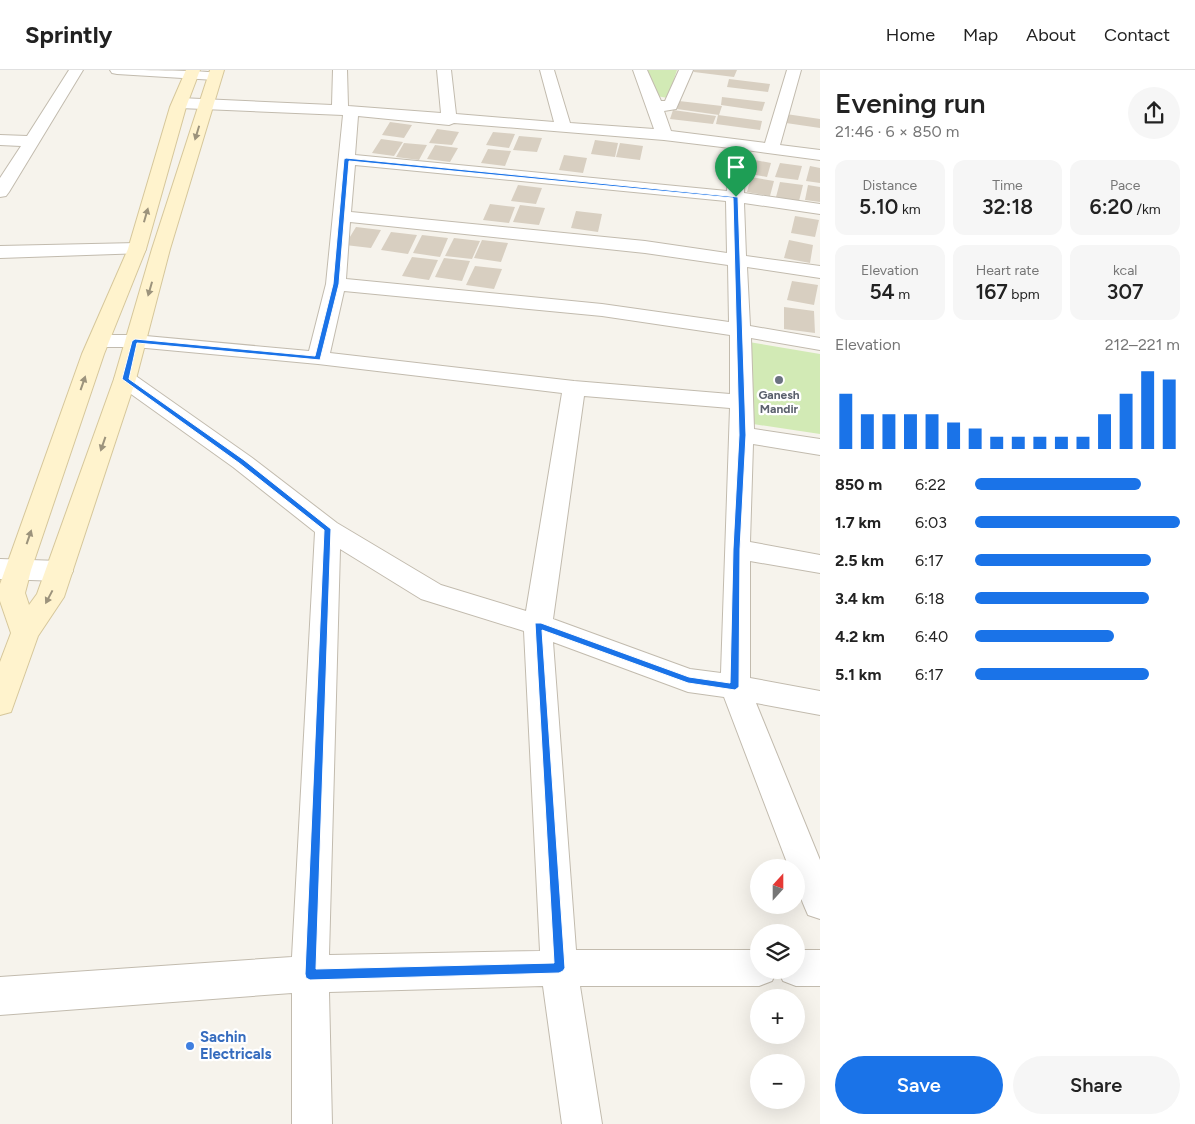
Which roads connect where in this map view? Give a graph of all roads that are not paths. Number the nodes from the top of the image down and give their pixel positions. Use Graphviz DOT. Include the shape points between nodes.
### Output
graph roads {
  1 [pos="76,70"];
  2 [pos="117,70"];
  3 [pos="340,70"];
  4 [pos="444,70"];
  5 [pos="547,70"];
  6 [pos="640,70"];
  7 [pos="686,70"];
  8 [pos="794,70"];
  9 [pos="192,73"];
  10 [pos="216,73"];
  11 [pos="180,103"];
  12 [pos="206,103"];
  13 [pos="655,106"];
  14 [pos="345,111"];
  15 [pos="449,120"];
  16 [pos="564,128"];
  17 [pos="664,135"];
  18 [pos="0,140"];
  19 [pos="32,141"];
  20 [pos="738,145"];
  21 [pos="771,149"];
  22 [pos="820,156"];
  23 [pos="346,159"];
  24 [pos="0,191"];
  25 [pos="736,197"];
  26 [pos="820,209"];
  27 [pos="342,216"];
  28 [pos="137,249"];
  29 [pos="0,252"];
  30 [pos="737,258"];
  31 [pos="820,272"];
  32 [pos="336,284"];
  33 [pos="740,330"];
  34 [pos="99,341"];
  35 [pos="135,341"];
  36 [pos="820,344"];
  37 [pos="318,358"];
  38 [pos="125,379"];
  39 [pos="574,388"];
  40 [pos="742,402"];
  41 [pos="742,435"];
  42 [pos="820,448"];
  43 [pos="328,529"];
  44 [pos="736,549"];
  45 [pos="820,564"];
  46 [pos="9,569"];
  47 [pos="60,571"];
  48 [pos="538,625"];
  49 [pos="25,633"];
  50 [pos="735,687"];
  51 [pos="0,703"];
  52 [pos="820,703"];
  53 [pos="820,903"];
  54 [pos="559,968"];
  55 [pos="750,968"];
  56 [pos="805,968"];
  57 [pos="820,968"];
  58 [pos="310,974"];
  59 [pos="0,996"];
  60 [pos="312,1124"];
  61 [pos="582,1124"];
  1 -- 19 [label="street"];
  2 -- 9 [label="street"];
  3 -- 14 [label="street"];
  4 -- 15 [label="street"];
  5 -- 16 [label="street"];
  6 -- 13 [label="street"];
  7 -- 13 [label="street" via="671,106"];
  8 -- 21 [label="street"];
  9 -- 10 [label="street"];
  9 -- 11 [label="main road"];
  10 -- 12 [label="main road"];
  11 -- 12 [label="street"];
  28 -- 11 [label="main road, one-way"];
  12 -- 14 [label="street"];
  12 -- 35 [label="main road, one-way"];
  13 -- 17 [label="street"];
  14 -- 15 [label="street"];
  14 -- 23 [label="street"];
  15 -- 16 [label="street"];
  16 -- 17 [label="street"];
  17 -- 20 [label="street"];
  18 -- 19 [label="street"];
  19 -- 24 [label="street"];
  20 -- 21 [label="street"];
  20 -- 25 [label="street"];
  21 -- 22 [label="street"];
  23 -- 25 [label="street"];
  23 -- 27 [label="street"];
  25 -- 26 [label="street"];
  25 -- 30 [label="street"];
  27 -- 30 [label="street"];
  27 -- 32 [label="street"];
  28 -- 29 [label="street"];
  28 -- 34 [label="main road"];
  30 -- 31 [label="street"];
  30 -- 33 [label="street"];
  32 -- 33 [label="street" via="602,310"];
  32 -- 37 [label="street"];
  33 -- 36 [label="street"];
  33 -- 40 [label="street"];
  34 -- 35 [label="street"];
  46 -- 34 [label="main road, one-way"];
  35 -- 37 [label="street"];
  35 -- 38 [label="main road"];
  37 -- 39 [label="street"];
  38 -- 43 [label="street" via="242,462"];
  38 -- 47 [label="main road, one-way"];
  39 -- 40 [label="street"];
  39 -- 48 [label="street"];
  40 -- 41 [label="street"];
  41 -- 42 [label="street"];
  41 -- 44 [label="street"];
  43 -- 48 [label="street" via="430,592"];
  43 -- 58 [label="street"];
  44 -- 45 [label="street"];
  44 -- 50 [label="street"];
  46 -- 47 [label="street"];
  46 -- 49 [label="main road" via="11,593"];
  47 -- 49 [label="main road, one-way" via="50,598"];
  48 -- 50 [label="street" via="688,680"];
  48 -- 54 [label="street"];
  49 -- 51 [label="main road"];
  50 -- 52 [label="street"];
  50 -- 53 [label="street"];
  54 -- 55 [label="street"];
  54 -- 58 [label="street"];
  54 -- 61 [label="street"];
  56 -- 57 [label="street"];
  58 -- 59 [label="street"];
  58 -- 60 [label="street"];
}
